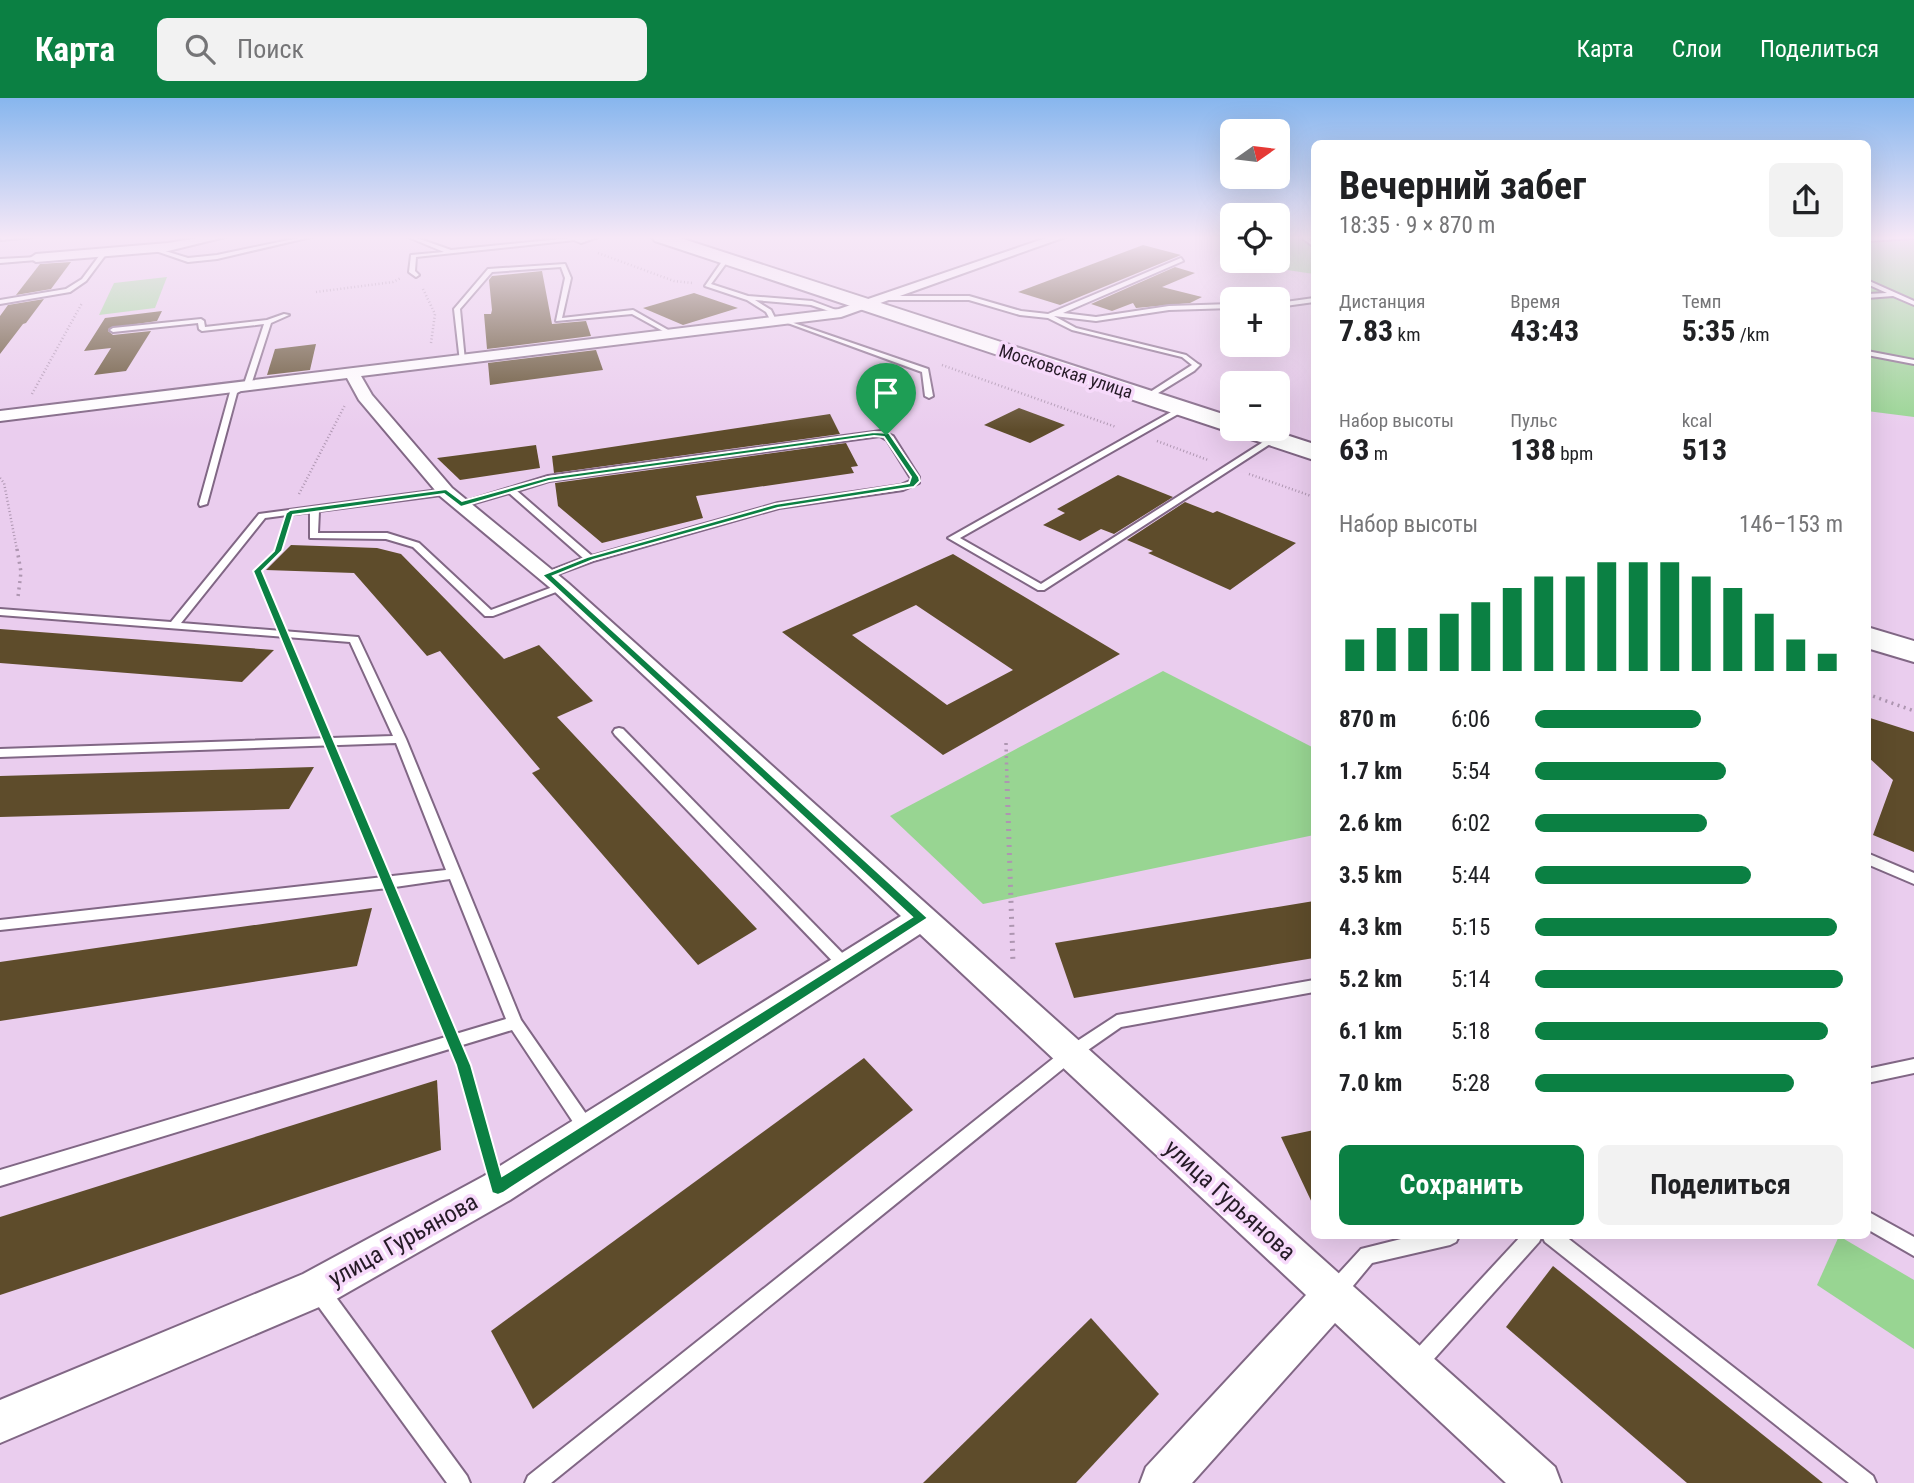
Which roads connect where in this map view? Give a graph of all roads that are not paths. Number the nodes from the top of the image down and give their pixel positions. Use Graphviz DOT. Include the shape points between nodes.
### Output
graph roads {
  1 [pos="463,302"];
  2 [pos="562,302"];
  3 [pos="752,302"];
  4 [pos="790,302"];
  5 [pos="856,302"];
  6 [pos="876,302"];
  7 [pos="981,302"];
  8 [pos="1082,302"];
  9 [pos="866,305"];
  10 [pos="1220,306"];
  11 [pos="841,313"];
  12 [pos="1053,314"];
  13 [pos="286,315"];
  14 [pos="780,322"];
  15 [pos="268,324"];
  16 [pos="277,325"];
  17 [pos="113,330"];
  18 [pos="674,335"];
  19 [pos="1871,354"];
  20 [pos="462,361"];
  21 [pos="1914,362"];
  22 [pos="247,385"];
  23 [pos="359,386"];
  24 [pos="929,396"];
  25 [pos="1150,396"];
  26 [pos="1184,409"];
  27 [pos="0,416"];
  28 [pos="1220,421"];
  29 [pos="1271,441"];
  30 [pos="1280,441"];
  31 [pos="1311,451"];
  32 [pos="1229,467"];
  33 [pos="511,490"];
  34 [pos="453,498"];
  35 [pos="203,504"];
  36 [pos="315,509"];
  37 [pos="590,559"];
  38 [pos="554,581"];
  39 [pos="0,612"];
  40 [pos="173,625"];
  41 [pos="1871,638"];
  42 [pos="1914,652"];
  43 [pos="619,732"];
  44 [pos="400,739"];
  45 [pos="0,753"];
  46 [pos="1871,861"];
  47 [pos="453,874"];
  48 [pos="1914,879"];
  49 [pos="921,918"];
  50 [pos="0,925"];
  51 [pos="847,967"];
  52 [pos="1311,987"];
  53 [pos="515,1023"];
  54 [pos="1070,1054"];
  55 [pos="1914,1066"];
  56 [pos="1871,1075"];
  57 [pos="588,1131"];
  58 [pos="0,1178"];
  59 [pos="1871,1221"];
  60 [pos="1437,1239"];
  61 [pos="1530,1239"];
  62 [pos="1555,1239"];
  63 [pos="1914,1247"];
  64 [pos="317,1288"];
  65 [pos="1333,1295"];
  66 [pos="1413,1368"];
  67 [pos="0,1422"];
  68 [pos="460,1483"];
  69 [pos="536,1483"];
  70 [pos="1162,1483"];
  71 [pos="1539,1483"];
  72 [pos="1866,1483"];
  1 -- 20 [label="lane" via="457,309"];
  2 -- 18 [label="lane" via="558,320 633,312"];
  3 -- 14 [label="lane"];
  4 -- 11 [label="lane"];
  5 -- 9 [label="highway, Московская улица"];
  6 -- 9 [label="street"];
  7 -- 12 [label="lane" via="1020,313"];
  8 -- 12 [label="lane"];
  9 -- 11 [label="street"];
  9 -- 26 [label="highway, Московская улица"];
  10 -- 12 [label="lane" via="1162,308 1112,319"];
  11 -- 14 [label="street"];
  12 -- 25 [label="lane" via="1074,329 1184,356 1196,365"];
  13 -- 15 [label="lane"];
  14 -- 18 [label="street"];
  14 -- 24 [label="lane" via="925,371"];
  15 -- 16 [label="lane"];
  15 -- 17 [label="lane" via="202,329 201,321"];
  15 -- 22 [label="lane"];
  18 -- 20 [label="street"];
  19 -- 21 [label="lane"];
  20 -- 23 [label="street" via="428,365"];
  22 -- 23 [label="street"];
  22 -- 27 [label="street"];
  22 -- 35 [label="lane" via="234,391"];
  23 -- 34 [label="street, улица Гурьянова"];
  26 -- 28 [label="highway, Московская улица"];
  26 -- 32 [label="lane" via="953,538 1041,588"];
  29 -- 32 [label="lane"];
  30 -- 31 [label="highway"];
  33 -- 34 [label="lane"];
  33 -- 37 [label="lane"];
  33 -- 37 [label="lane" via="548,479 881,433 890,438 916,481 778,506"];
  34 -- 36 [label="lane"];
  34 -- 38 [label="street, улица Гурьянова"];
  36 -- 38 [label="lane" via="313,536 387,536 416,545 489,614"];
  36 -- 40 [label="lane" via="262,516"];
  37 -- 38 [label="lane"];
  38 -- 49 [label="street, улица Гурьянова"];
  39 -- 40 [label="lane"];
  40 -- 44 [label="lane" via="354,639"];
  41 -- 42 [label="highway"];
  43 -- 51 [label="lane"];
  44 -- 45 [label="lane"];
  44 -- 47 [label="lane"];
  46 -- 48 [label="lane"];
  47 -- 50 [label="lane"];
  47 -- 53 [label="lane"];
  49 -- 51 [label="street, улица Гурьянова"];
  49 -- 54 [label="street, улица Гурьянова"];
  51 -- 57 [label="street, улица Гурьянова"];
  52 -- 54 [label="lane" via="1117,1021"];
  53 -- 57 [label="lane"];
  53 -- 58 [label="lane"];
  54 -- 65 [label="street, улица Гурьянова"];
  54 -- 69 [label="lane"];
  55 -- 56 [label="lane"];
  57 -- 64 [label="street, улица Гурьянова" via="498,1188"];
  59 -- 63 [label="lane"];
  60 -- 65 [label="lane" via="1367,1255"];
  61 -- 66 [label="lane"];
  62 -- 72 [label="lane"];
  64 -- 67 [label="street, улица Гурьянова"];
  64 -- 68 [label="lane"];
  65 -- 66 [label="street, улица Гурьянова"];
  65 -- 70 [label="street"];
  66 -- 71 [label="street, улица Гурьянова"];
}
